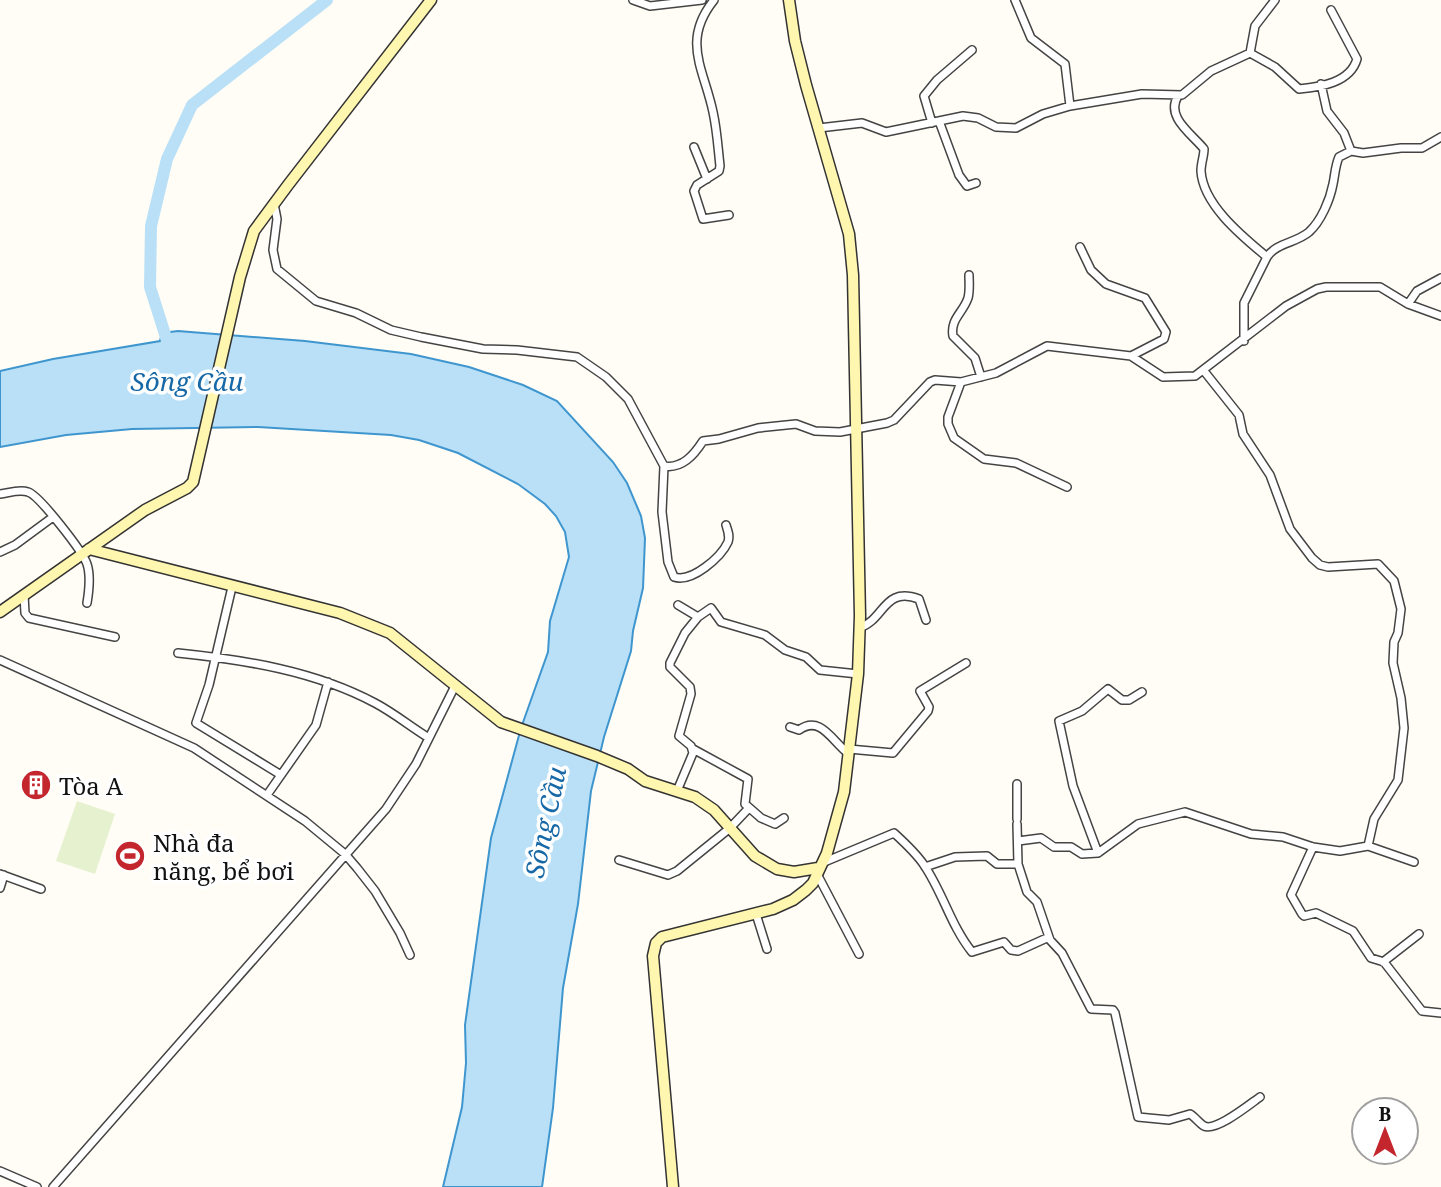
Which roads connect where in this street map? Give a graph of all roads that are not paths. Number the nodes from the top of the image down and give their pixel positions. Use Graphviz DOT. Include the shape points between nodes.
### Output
graph roads {
  1 [pos="431,0"];
  2 [pos="633,0"];
  3 [pos="702,0"];
  4 [pos="714,0"];
  5 [pos="789,0"];
  6 [pos="1015,0"];
  7 [pos="1275,0"];
  8 [pos="1331,10"];
  9 [pos="972,50"];
  10 [pos="1250,53"];
  11 [pos="1321,84"];
  12 [pos="1178,96"];
  13 [pos="1070,106"];
  14 [pos="935,122"];
  15 [pos="819,128"];
  16 [pos="1441,137"];
  17 [pos="694,147"];
  18 [pos="1351,151"];
  19 [pos="707,179"];
  20 [pos="976,183"];
  21 [pos="274,204"];
  22 [pos="729,215"];
  23 [pos="1080,247"];
  24 [pos="1267,257"];
  25 [pos="970,275"];
  26 [pos="1441,278"];
  27 [pos="1408,304"];
  28 [pos="1441,316"];
  29 [pos="1244,341"];
  30 [pos="1130,356"];
  31 [pos="1204,371"];
  32 [pos="981,377"];
  33 [pos="961,382"];
  34 [pos="857,429"];
  35 [pos="664,466"];
  36 [pos="1067,487"];
  37 [pos="0,494"];
  38 [pos="53,517"];
  39 [pos="726,525"];
  40 [pos="86,551"];
  41 [pos="0,552"];
  42 [pos="232,587"];
  43 [pos="23,594"];
  44 [pos="87,603"];
  45 [pos="678,605"];
  46 [pos="0,612"];
  47 [pos="698,617"];
  48 [pos="926,620"];
  49 [pos="859,628"];
  50 [pos="115,637"];
  51 [pos="178,653"];
  52 [pos="215,657"];
  53 [pos="0,660"];
  54 [pos="966,663"];
  55 [pos="858,674"];
  56 [pos="328,682"];
  57 [pos="455,686"];
  58 [pos="1142,692"];
  59 [pos="790,727"];
  60 [pos="429,738"];
  61 [pos="693,748"];
  62 [pos="849,752"];
  63 [pos="281,775"];
  64 [pos="1017,783"];
  65 [pos="677,791"];
  66 [pos="267,795"];
  67 [pos="748,809"];
  68 [pos="784,818"];
  69 [pos="730,828"];
  70 [pos="1018,841"];
  71 [pos="1368,846"];
  72 [pos="1313,847"];
  73 [pos="1098,853"];
  74 [pos="345,854"];
  75 [pos="619,860"];
  76 [pos="1413,862"];
  77 [pos="1018,864"];
  78 [pos="925,867"];
  79 [pos="819,868"];
  80 [pos="2,875"];
  81 [pos="0,888"];
  82 [pos="41,889"];
  83 [pos="756,914"];
  84 [pos="1419,934"];
  85 [pos="1049,937"];
  86 [pos="767,949"];
  87 [pos="859,954"];
  88 [pos="410,955"];
  89 [pos="1383,962"];
  90 [pos="1441,1013"];
  91 [pos="1260,1097"];
  92 [pos="0,1171"];
  93 [pos="37,1187"];
  94 [pos="53,1187"];
  95 [pos="673,1187"];
  1 -- 21 [label="street"];
  2 -- 3 [label="street" via="650,6"];
  4 -- 19 [label="street" via="696,45 713,111 720,166"];
  5 -- 15 [label="street"];
  6 -- 13 [label="street" via="1031,38 1065,64"];
  7 -- 10 [label="street" via="1255,26"];
  8 -- 11 [label="street" via="1357,62 1338,81"];
  9 -- 14 [label="street" via="924,96"];
  10 -- 11 [label="street" via="1275,67 1299,89"];
  10 -- 12 [label="street" via="1211,71"];
  11 -- 18 [label="street" via="1327,111 1344,132"];
  12 -- 13 [label="street" via="1142,94"];
  12 -- 24 [label="street" via="1176,116 1204,149 1201,174 1212,199 1226,220"];
  13 -- 14 [label="street" via="1016,128 996,127 972,117"];
  14 -- 15 [label="street" via="886,132 862,123"];
  14 -- 20 [label="street" via="967,186"];
  15 -- 34 [label="street" via="849,234"];
  16 -- 18 [label="street" via="1422,148"];
  17 -- 19 [label="street"];
  18 -- 24 [label="street" via="1337,161 1323,211 1311,230"];
  19 -- 22 [label="street" via="694,191 702,217"];
  21 -- 35 [label="street" via="277,269 316,301 421,337 483,349 577,357 628,399"];
  21 -- 40 [label="street" via="254,232 240,277 193,482"];
  23 -- 30 [label="street" via="1097,276 1144,298 1166,332 1164,339"];
  24 -- 29 [label="street" via="1244,303"];
  25 -- 32 [label="street" via="968,297 952,330 975,358"];
  26 -- 27 [label="street" via="1417,291"];
  27 -- 28 [label="street"];
  27 -- 29 [label="street" via="1380,287 1326,286 1286,306"];
  29 -- 31 [label="street"];
  30 -- 31 [label="street" via="1163,377 1190,377"];
  30 -- 32 [label="street" via="1047,346"];
  31 -- 71 [label="street" via="1239,415 1242,434 1270,475 1289,526 1312,558 1328,567 1378,564 1395,580 1401,613 1393,663 1404,712 1403,751 1398,780 1374,819"];
  32 -- 33 [label="street"];
  33 -- 34 [label="street" via="930,382 894,420"];
  33 -- 36 [label="street" via="948,417 954,438 984,458 1016,463"];
  34 -- 35 [label="street" via="820,432 796,424 758,428 703,441 691,457"];
  34 -- 49 [label="street"];
  35 -- 39 [label="street" via="662,512 674,577 688,578 699,572 727,544"];
  37 -- 38 [label="street" via="27,491"];
  38 -- 40 [label="street"];
  38 -- 41 [label="street"];
  40 -- 42 [label="street"];
  40 -- 43 [label="street"];
  40 -- 44 [label="street"];
  42 -- 52 [label="street"];
  42 -- 57 [label="street" via="374,625"];
  43 -- 46 [label="street"];
  43 -- 50 [label="street" via="29,618"];
  45 -- 47 [label="street"];
  47 -- 55 [label="street" via="711,608 721,622 765,635 820,670"];
  47 -- 61 [label="street" via="670,663 691,690 679,736"];
  48 -- 49 [label="street" via="919,598 898,597 884,605 869,625"];
  49 -- 55 [label="street"];
  51 -- 52 [label="street"];
  52 -- 56 [label="street"];
  52 -- 63 [label="street" via="196,723"];
  53 -- 66 [label="street" via="180,741"];
  54 -- 62 [label="street" via="922,688 919,692 928,711 893,753"];
  55 -- 62 [label="street"];
  56 -- 60 [label="street" via="376,704"];
  56 -- 63 [label="street" via="316,725"];
  57 -- 60 [label="street"];
  57 -- 65 [label="street" via="501,722"];
  58 -- 73 [label="street" via="1122,700 1108,689 1082,711 1059,721 1073,786"];
  59 -- 62 [label="street" via="799,730 813,724"];
  60 -- 74 [label="street" via="386,809"];
  61 -- 65 [label="street"];
  61 -- 67 [label="street" via="748,779"];
  62 -- 79 [label="street" via="834,833"];
  63 -- 66 [label="street"];
  64 -- 70 [label="street"];
  65 -- 69 [label="street" via="706,804"];
  66 -- 74 [label="street"];
  67 -- 68 [label="street" via="775,824"];
  67 -- 69 [label="street"];
  69 -- 75 [label="street" via="668,875"];
  69 -- 79 [label="street" via="755,856 777,869"];
  70 -- 73 [label="street" via="1041,838 1054,848"];
  70 -- 77 [label="street"];
  71 -- 72 [label="street" via="1347,852"];
  71 -- 76 [label="street"];
  72 -- 73 [label="street" via="1179,812 1138,824"];
  72 -- 89 [label="street" via="1293,887 1294,904 1304,916 1316,913 1353,931 1371,958"];
  74 -- 88 [label="street" via="375,891"];
  74 -- 94 [label="street"];
  77 -- 78 [label="street" via="997,864 987,856 955,857"];
  77 -- 85 [label="street"];
  78 -- 79 [label="street" via="894,833"];
  78 -- 85 [label="street" via="972,952 1004,942 1018,951"];
  79 -- 83 [label="street" via="813,883 793,900"];
  79 -- 87 [label="street"];
  80 -- 81 [label="street"];
  80 -- 82 [label="street"];
  83 -- 86 [label="street"];
  83 -- 95 [label="street" via="679,932 656,943 653,956"];
  84 -- 89 [label="street"];
  85 -- 91 [label="street" via="1091,1009 1115,1013 1138,1118 1169,1120 1193,1115 1207,1127 1238,1114"];
  89 -- 90 [label="street" via="1422,1011"];
  92 -- 93 [label="street"];
}
